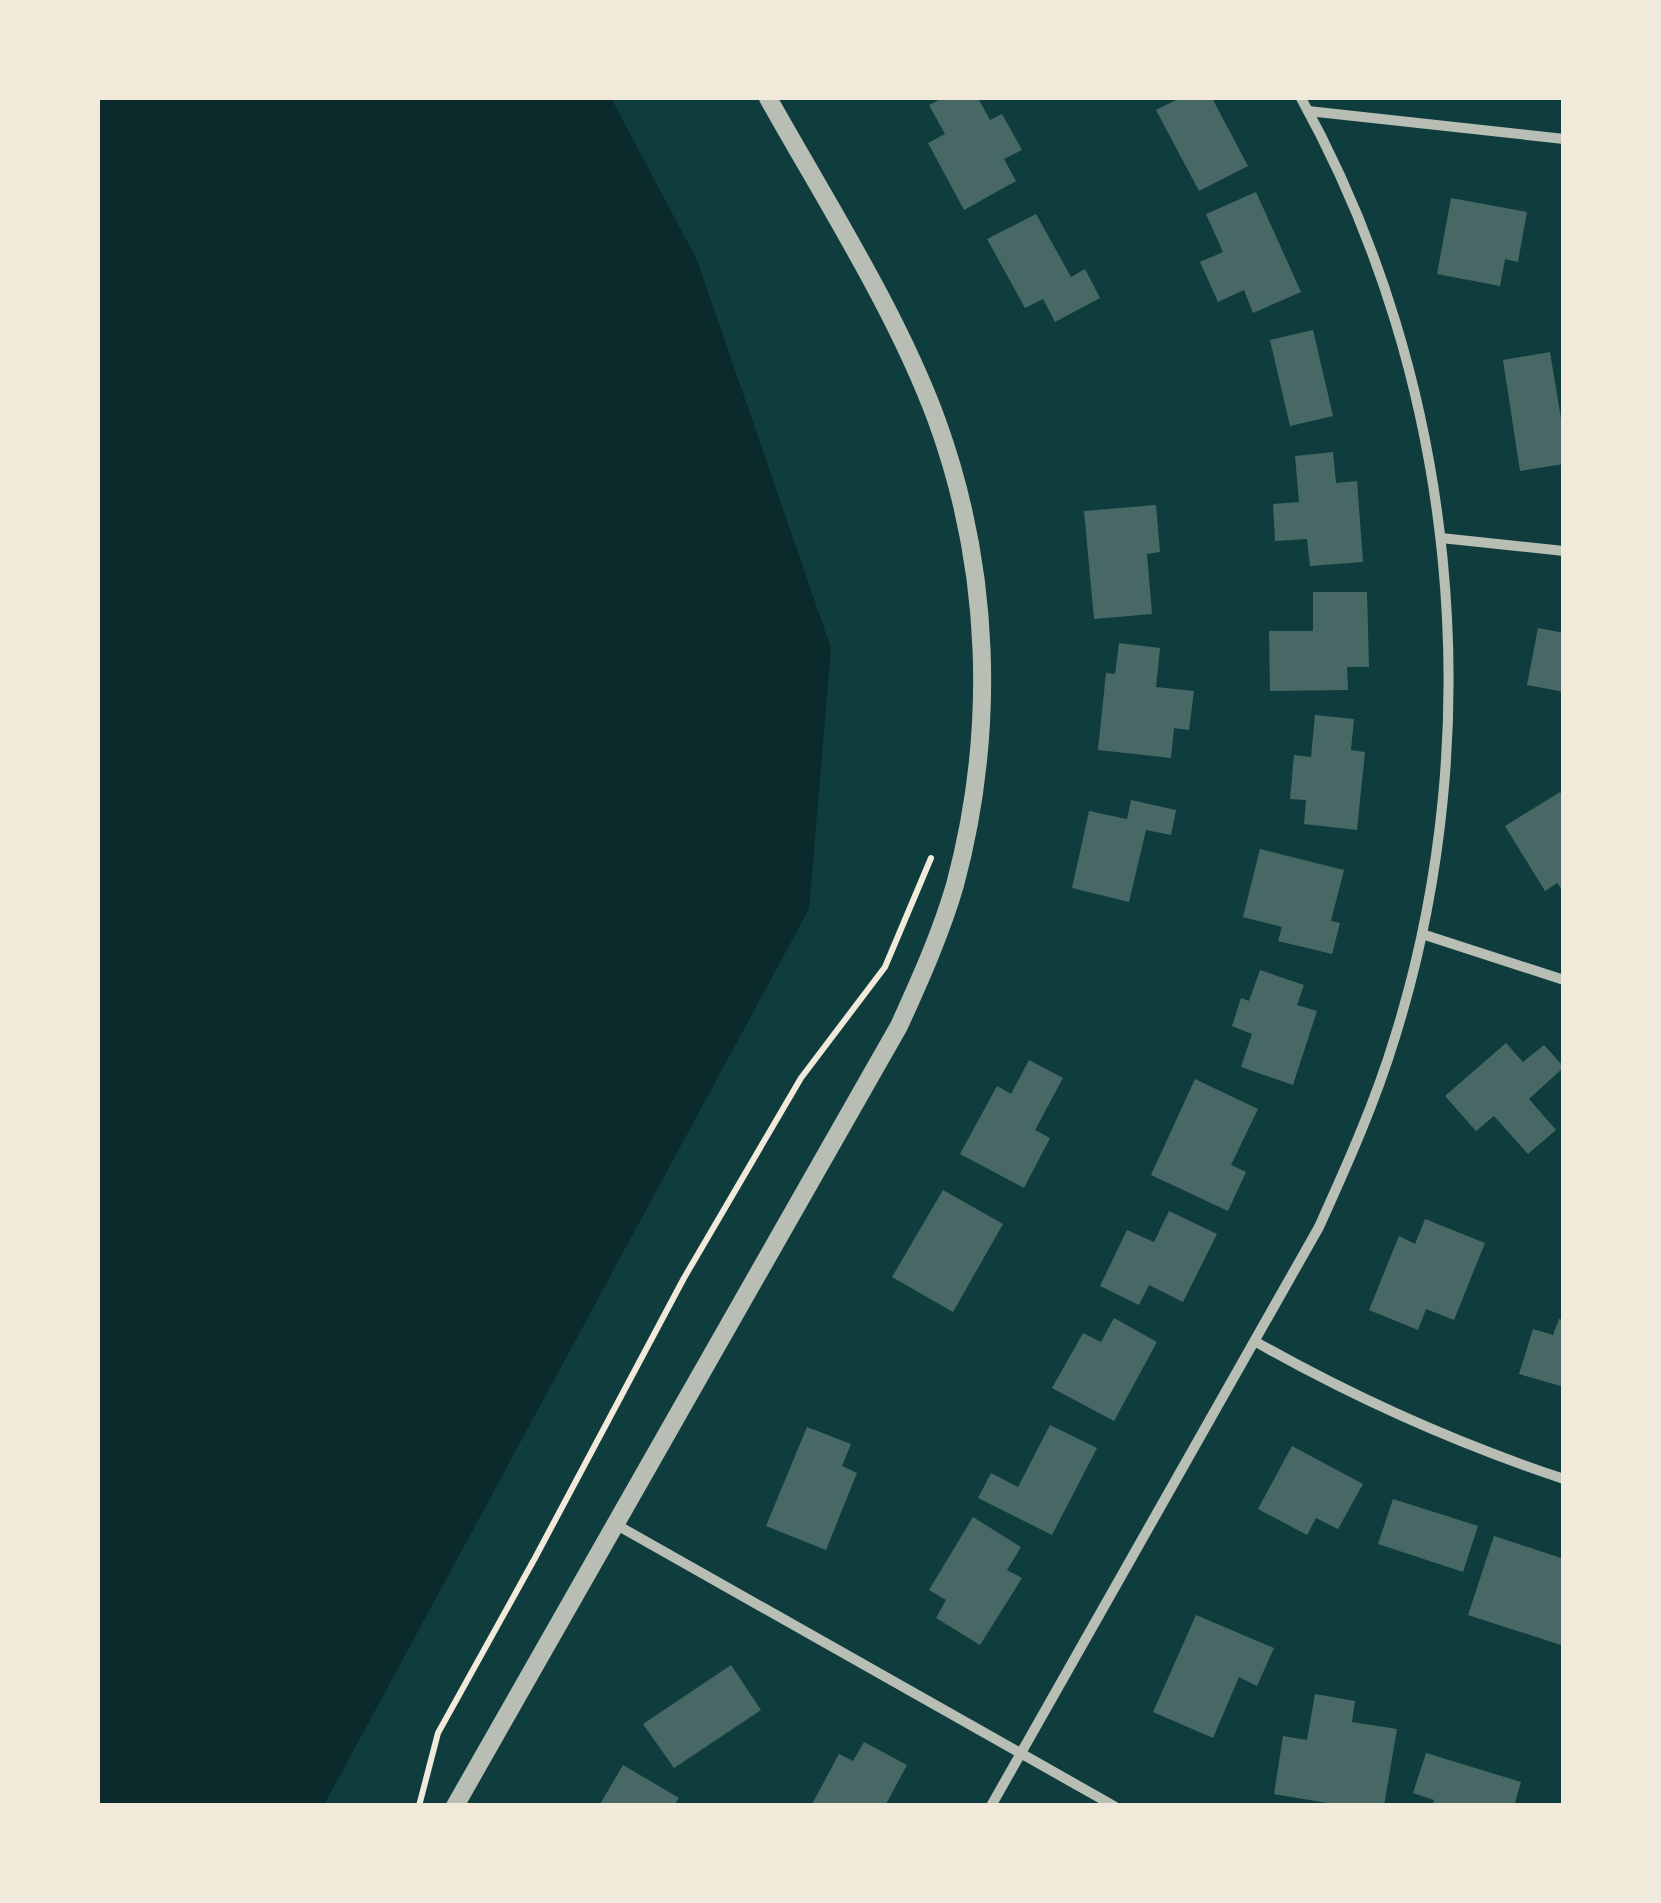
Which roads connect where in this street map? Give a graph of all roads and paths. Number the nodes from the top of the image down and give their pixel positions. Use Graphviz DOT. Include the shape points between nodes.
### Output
graph roads {
  1 [pos="768,98"];
  2 [pos="1301,98"];
  3 [pos="1308,111"];
  4 [pos="1564,139"];
  5 [pos="1441,538"];
  6 [pos="1564,551"];
  7 [pos="938,841"];
  8 [pos="1422,934"];
  9 [pos="1564,980"];
  10 [pos="1256,1342"];
  11 [pos="1564,1478"];
  12 [pos="615,1524"];
  13 [pos="1020,1754"];
  14 [pos="420,1806"];
  15 [pos="455,1806"];
  16 [pos="992,1806"];
  17 [pos="1114,1806"];
  1 -- 12 [label="street" via="901,338 936,420 963,506 978,594 981,742 954,888 907,1008"];
  2 -- 3 [label="street"];
  3 -- 4 [label="street"];
  3 -- 5 [label="street" via="1374,260 1405,356"];
  5 -- 6 [label="street"];
  5 -- 8 [label="street" via="1448,730"];
  7 -- 14 [label="path" via="885,967 801,1078 684,1278 438,1733"];
  8 -- 9 [label="street"];
  8 -- 10 [label="street" via="1360,1135"];
  10 -- 11 [label="street" via="1435,1433"];
  10 -- 13 [label="street"];
  12 -- 13 [label="street"];
  12 -- 15 [label="street"];
  13 -- 16 [label="street"];
  13 -- 17 [label="street"];
}
